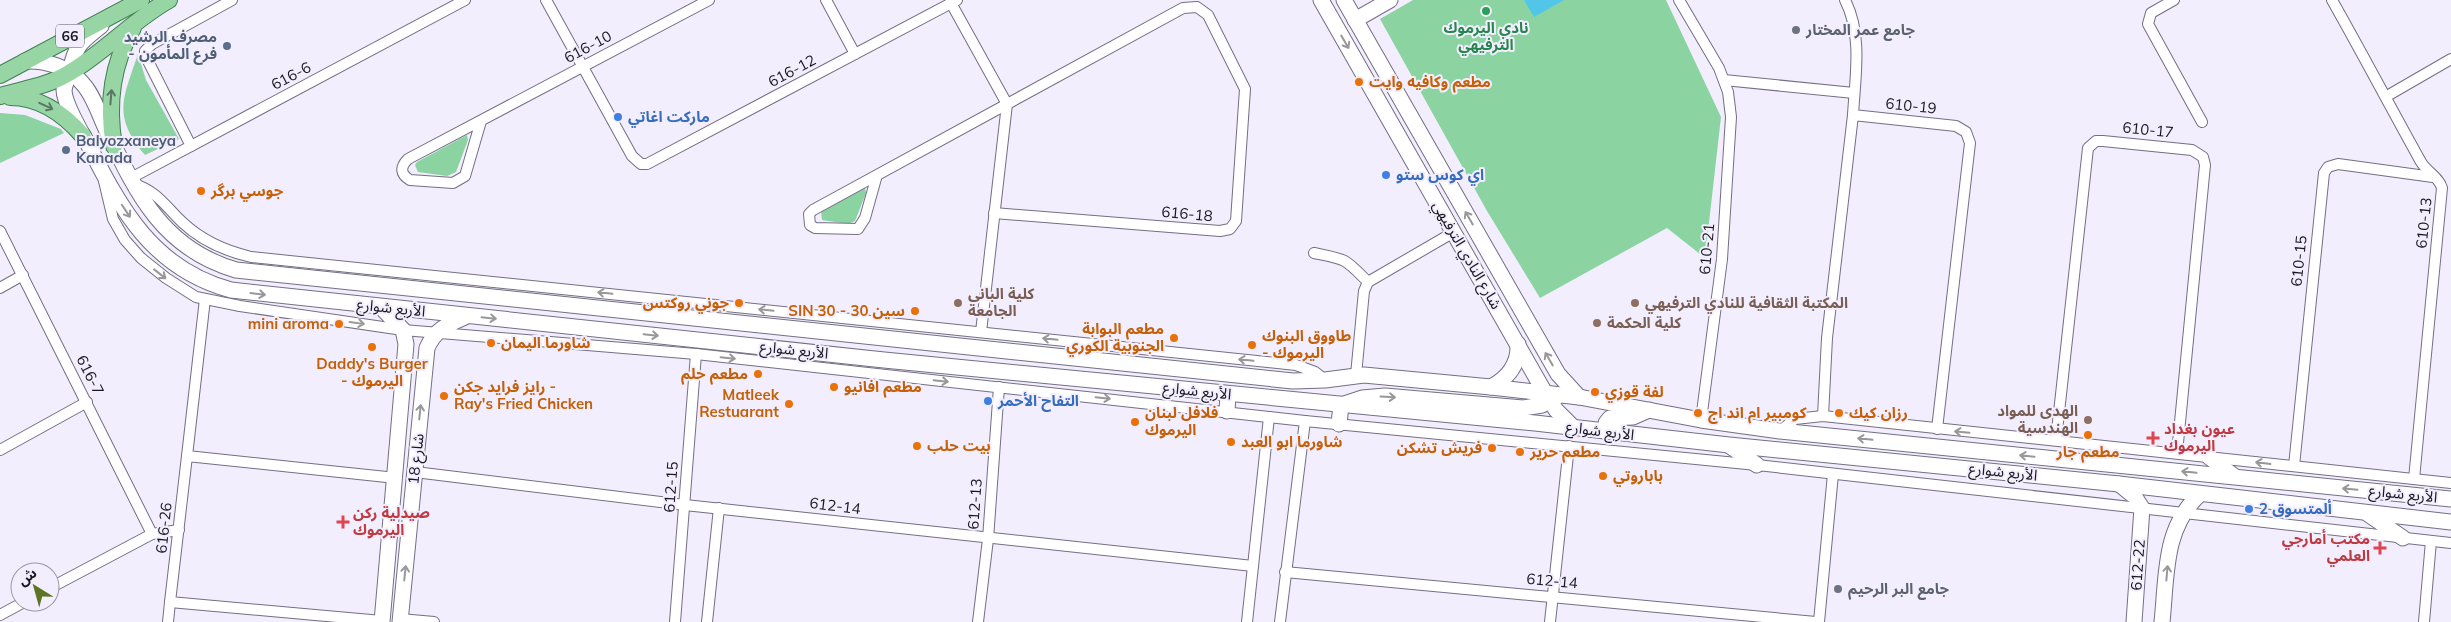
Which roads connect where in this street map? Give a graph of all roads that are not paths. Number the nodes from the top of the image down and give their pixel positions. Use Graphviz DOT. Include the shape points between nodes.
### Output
graph roads {
  1 [pos="141,0"];
  2 [pos="169,0"];
  3 [pos="232,0"];
  4 [pos="466,0"];
  5 [pos="546,0"];
  6 [pos="710,0"];
  7 [pos="826,0"];
  8 [pos="1321,0"];
  9 [pos="1348,0"];
  10 [pos="1390,0"];
  11 [pos="1679,0"];
  12 [pos="1845,0"];
  13 [pos="2174,0"];
  14 [pos="2332,0"];
  15 [pos="954,2"];
  16 [pos="115,15"];
  17 [pos="1360,17"];
  18 [pos="138,19"];
  19 [pos="855,54"];
  20 [pos="2451,59"];
  21 [pos="25,61"];
  22 [pos="582,68"];
  23 [pos="69,73"];
  24 [pos="0,75"];
  25 [pos="1724,80"];
  26 [pos="1854,93"];
  27 [pos="2387,96"];
  28 [pos="0,97"];
  29 [pos="1006,104"];
  30 [pos="1853,115"];
  31 [pos="481,121"];
  32 [pos="2202,122"];
  33 [pos="83,136"];
  34 [pos="114,146"];
  35 [pos="190,146"];
  36 [pos="103,175"];
  37 [pos="877,175"];
  38 [pos="2434,177"];
  39 [pos="132,181"];
  40 [pos="994,213"];
  41 [pos="0,231"];
  42 [pos="1454,232"];
  43 [pos="1314,254"];
  44 [pos="23,276"];
  45 [pos="1368,282"];
  46 [pos="0,288"];
  47 [pos="205,299"];
  48 [pos="381,307"];
  49 [pos="466,316"];
  50 [pos="403,330"];
  51 [pos="437,332"];
  52 [pos="980,332"];
  53 [pos="886,338"];
  54 [pos="1518,344"];
  55 [pos="696,354"];
  56 [pos="884,360"];
  57 [pos="1356,375"];
  58 [pos="1325,380"];
  59 [pos="999,387"];
  60 [pos="1491,387"];
  61 [pos="1524,391"];
  62 [pos="1555,393"];
  63 [pos="1228,394"];
  64 [pos="87,402"];
  65 [pos="1341,405"];
  66 [pos="1523,408"];
  67 [pos="1649,410"];
  68 [pos="1227,411"];
  69 [pos="1823,416"];
  70 [pos="1269,417"];
  71 [pos="1701,420"];
  72 [pos="1305,421"];
  73 [pos="1339,424"];
  74 [pos="1573,428"];
  75 [pos="1936,429"];
  76 [pos="1780,431"];
  77 [pos="1606,432"];
  78 [pos="2056,440"];
  79 [pos="1729,445"];
  80 [pos="1569,446"];
  81 [pos="0,450"];
  82 [pos="2177,453"];
  83 [pos="187,456"];
  84 [pos="2209,457"];
  85 [pos="1757,465"];
  86 [pos="2294,466"];
  87 [pos="415,472"];
  88 [pos="1833,474"];
  89 [pos="2234,476"];
  90 [pos="396,478"];
  91 [pos="2414,479"];
  92 [pos="2286,482"];
  93 [pos="2451,483"];
  94 [pos="2119,484"];
  95 [pos="2313,486"];
  96 [pos="2200,494"];
  97 [pos="2451,499"];
  98 [pos="2279,502"];
  99 [pos="685,505"];
  100 [pos="2310,506"];
  101 [pos="719,508"];
  102 [pos="2142,508"];
  103 [pos="2183,512"];
  104 [pos="2367,513"];
  105 [pos="2451,522"];
  106 [pos="179,530"];
  107 [pos="152,534"];
  108 [pos="988,538"];
  109 [pos="2403,538"];
  110 [pos="2432,542"];
  111 [pos="2451,543"];
  112 [pos="1253,566"];
  113 [pos="1286,572"];
  114 [pos="60,583"];
  115 [pos="1552,596"];
  116 [pos="170,602"];
  117 [pos="400,620"];
  118 [pos="382,621"];
  119 [pos="168,622"];
  120 [pos="434,622"];
  121 [pos="675,622"];
  122 [pos="707,622"];
  123 [pos="978,622"];
  124 [pos="1247,622"];
  125 [pos="1280,622"];
  126 [pos="1550,622"];
  127 [pos="1818,622"];
  128 [pos="2134,622"];
  129 [pos="2162,622"];
  130 [pos="2424,622"];
  1 -- 16 [label="main road, 66"];
  2 -- 18 [label="main road, 66"];
  3 -- 35 [label="street" via="145,51"];
  4 -- 35 [label="street, 616-6"];
  5 -- 22 [label="street"];
  6 -- 22 [label="street, 616-10"];
  7 -- 19 [label="street"];
  8 -- 42 [label="main road, شارع النادي الترفيهي, one-way"];
  9 -- 17 [label="main road, شارع النادي الترفيهي"];
  10 -- 17 [label="main road"];
  11 -- 25 [label="street, 610-21"];
  12 -- 26 [label="street" via="1855,29"];
  13 -- 32 [label="street" via="2151,13 2148,24"];
  14 -- 27 [label="street, 610-13"];
  15 -- 19 [label="street, 616-12"];
  15 -- 29 [label="street"];
  16 -- 21 [label="main road, 66"];
  16 -- 23 [label="main road, الأربع شوارع" via="75,50"];
  62 -- 17 [label="main road, شارع النادي الترفيهي, one-way" via="1554,368"];
  18 -- 23 [label="main road, 66"];
  34 -- 18 [label="main road, one-way" via="110,113 113,80 123,48"];
  19 -- 22 [label="street, 616-12" via="653,163 641,164 632,156"];
  20 -- 27 [label="street"];
  21 -- 23 [label="main road, الأربع شوارع" via="46,61"];
  21 -- 24 [label="main road, 66"];
  22 -- 31 [label="street, 616-10"];
  23 -- 28 [label="main road, 66" via="47,84"];
  23 -- 33 [label="main road, الأربع شوارع" via="64,92"];
  23 -- 34 [label="main road, الأربع شوارع" via="86,87"];
  25 -- 26 [label="street"];
  25 -- 71 [label="street, 610-21" via="1731,130 1722,259"];
  26 -- 30 [label="street"];
  27 -- 38 [label="street, 610-13" via="2422,164"];
  28 -- 33 [label="main road, one-way" via="23,98 46,105 73,124"];
  29 -- 37 [label="street"];
  29 -- 40 [label="street"];
  29 -- 40 [label="street, 616-18" via="1183,8 1197,8 1208,15 1245,89 1236,221 1230,229 1220,231"];
  30 -- 69 [label="street" via="1827,338"];
  30 -- 75 [label="street, 610-19" via="1956,126 1969,137"];
  31 -- 31 [label="street, 616-10" via="467,169 458,181 410,180 404,176 403,164 408,159"];
  33 -- 36 [label="main road, الأربع شوارع"];
  34 -- 39 [label="main road, الأربع شوارع"];
  35 -- 39 [label="street, 616-6"];
  36 -- 47 [label="street, one-way" via="113,219 132,250 180,288"];
  36 -- 48 [label="main road, الأربع شوارع, one-way" via="145,238 169,261 196,278 231,290"];
  37 -- 37 [label="street" via="865,218 858,229 815,228 810,225 809,214 813,210"];
  38 -- 86 [label="street, 610-15" via="2338,164 2328,167 2324,173"];
  38 -- 91 [label="street, 610-13" via="2442,188"];
  52 -- 39 [label="street, one-way" via="251,257 207,241 182,222 157,195"];
  39 -- 53 [label="main road, الأربع شوارع" via="153,214 176,240 204,258 236,270"];
  40 -- 52 [label="street"];
  41 -- 44 [label="street, 616-7"];
  42 -- 45 [label="street"];
  42 -- 54 [label="main road, شارع النادي الترفيهي"];
  43 -- 45 [label="street" via="1350,262"];
  44 -- 46 [label="street"];
  44 -- 64 [label="street, 616-7"];
  45 -- 57 [label="street" via="1364,291"];
  47 -- 50 [label="street, one-way"];
  47 -- 83 [label="street, 616-26"];
  48 -- 49 [label="main road, الأربع شوارع"];
  48 -- 50 [label="main road"];
  49 -- 51 [label="main road"];
  49 -- 56 [label="main road, الأربع شوارع, one-way"];
  50 -- 51 [label="street"];
  50 -- 90 [label="main road, شارع 18" via="406,344"];
  51 -- 55 [label="street"];
  87 -- 51 [label="main road, شارع 18, one-way" via="426,354"];
  58 -- 52 [label="street, one-way" via="1315,372 1296,365"];
  53 -- 56 [label="main road"];
  53 -- 58 [label="main road, الأربع شوارع" via="1293,381"];
  54 -- 60 [label="main road" via="1514,367"];
  54 -- 62 [label="main road, شارع النادي الترفيهي"];
  55 -- 59 [label="street, one-way"];
  55 -- 99 [label="street, 612-15"];
  56 -- 63 [label="main road, الأربع شوارع"];
  57 -- 58 [label="main road, الأربع شوارع"];
  57 -- 60 [label="main road, الأربع شوارع"];
  59 -- 68 [label="street, one-way"];
  59 -- 108 [label="street, 612-13"];
  60 -- 61 [label="main road, الأربع شوارع"];
  61 -- 62 [label="main road, الأربع شوارع"];
  61 -- 66 [label="main road" via="1527,400"];
  62 -- 66 [label="main road" via="1542,405"];
  62 -- 67 [label="main road, الأربع شوارع"];
  62 -- 74 [label="main road, شارع النادي الترفيهي"];
  63 -- 65 [label="main road, الأربع شوارع"];
  63 -- 68 [label="main road"];
  64 -- 81 [label="street"];
  64 -- 107 [label="street, 616-7"];
  65 -- 66 [label="main road, one-way" via="1362,398 1385,396"];
  65 -- 73 [label="main road"];
  65 -- 74 [label="main road, الأربع شوارع"];
  67 -- 71 [label="main road, الأربع شوارع"];
  67 -- 77 [label="main road" via="1633,417 1610,418"];
  68 -- 70 [label="street"];
  69 -- 75 [label="street"];
  69 -- 76 [label="street" via="1795,419"];
  70 -- 72 [label="street"];
  70 -- 112 [label="street"];
  71 -- 76 [label="main road, الأربع شوارع"];
  72 -- 73 [label="street"];
  72 -- 113 [label="street"];
  73 -- 80 [label="street"];
  74 -- 77 [label="main road, الأربع شوارع"];
  78 -- 75 [label="street, one-way"];
  89 -- 76 [label="main road, الأربع شوارع, one-way"];
  77 -- 79 [label="main road, الأربع شوارع"];
  78 -- 82 [label="street"];
  78 -- 82 [label="street, 610-17" via="2088,148 2103,141 2192,150 2202,157 2205,165"];
  79 -- 85 [label="main road"];
  79 -- 94 [label="main road, الأربع شوارع"];
  80 -- 85 [label="street"];
  80 -- 115 [label="street"];
  82 -- 84 [label="street"];
  83 -- 90 [label="street"];
  83 -- 106 [label="street, 616-26"];
  86 -- 84 [label="street, one-way"];
  84 -- 89 [label="main road"];
  85 -- 88 [label="street"];
  86 -- 91 [label="street"];
  87 -- 99 [label="street, 612-14"];
  117 -- 87 [label="main road, شارع 18, one-way"];
  88 -- 102 [label="street"];
  88 -- 127 [label="street"];
  89 -- 92 [label="main road, الأربع شوارع"];
  90 -- 118 [label="main road, شارع 18"];
  91 -- 93 [label="street"];
  92 -- 95 [label="main road, الأربع شوارع"];
  92 -- 98 [label="main road" via="2288,494"];
  94 -- 96 [label="main road, الأربع شوارع"];
  94 -- 102 [label="main road" via="2135,496"];
  97 -- 95 [label="main road, الأربع شوارع, one-way"];
  95 -- 100 [label="main road" via="2307,495"];
  96 -- 98 [label="main road, الأربع شوارع"];
  96 -- 103 [label="main road"];
  98 -- 100 [label="main road, الأربع شوارع"];
  99 -- 101 [label="street, 612-14"];
  99 -- 121 [label="street, 612-15"];
  100 -- 104 [label="main road, الأربع شوارع"];
  101 -- 108 [label="street, 612-14"];
  101 -- 122 [label="street"];
  102 -- 103 [label="street"];
  102 -- 128 [label="main road, 612-22"];
  103 -- 109 [label="street"];
  129 -- 103 [label="main road, 612-22, one-way" via="2172,540"];
  104 -- 105 [label="main road, الأربع شوارع"];
  104 -- 109 [label="main road"];
  106 -- 107 [label="street"];
  106 -- 116 [label="street, 616-26"];
  107 -- 114 [label="street"];
  108 -- 112 [label="street, 612-14"];
  108 -- 123 [label="street, 612-13"];
  109 -- 110 [label="street"];
  110 -- 111 [label="street"];
  110 -- 130 [label="street"];
  112 -- 124 [label="street"];
  113 -- 115 [label="street, 612-14"];
  113 -- 125 [label="street"];
  115 -- 126 [label="street"];
  115 -- 127 [label="street, 612-14"];
  116 -- 118 [label="street"];
  116 -- 119 [label="street, 616-26"];
  117 -- 120 [label="street"];
}
